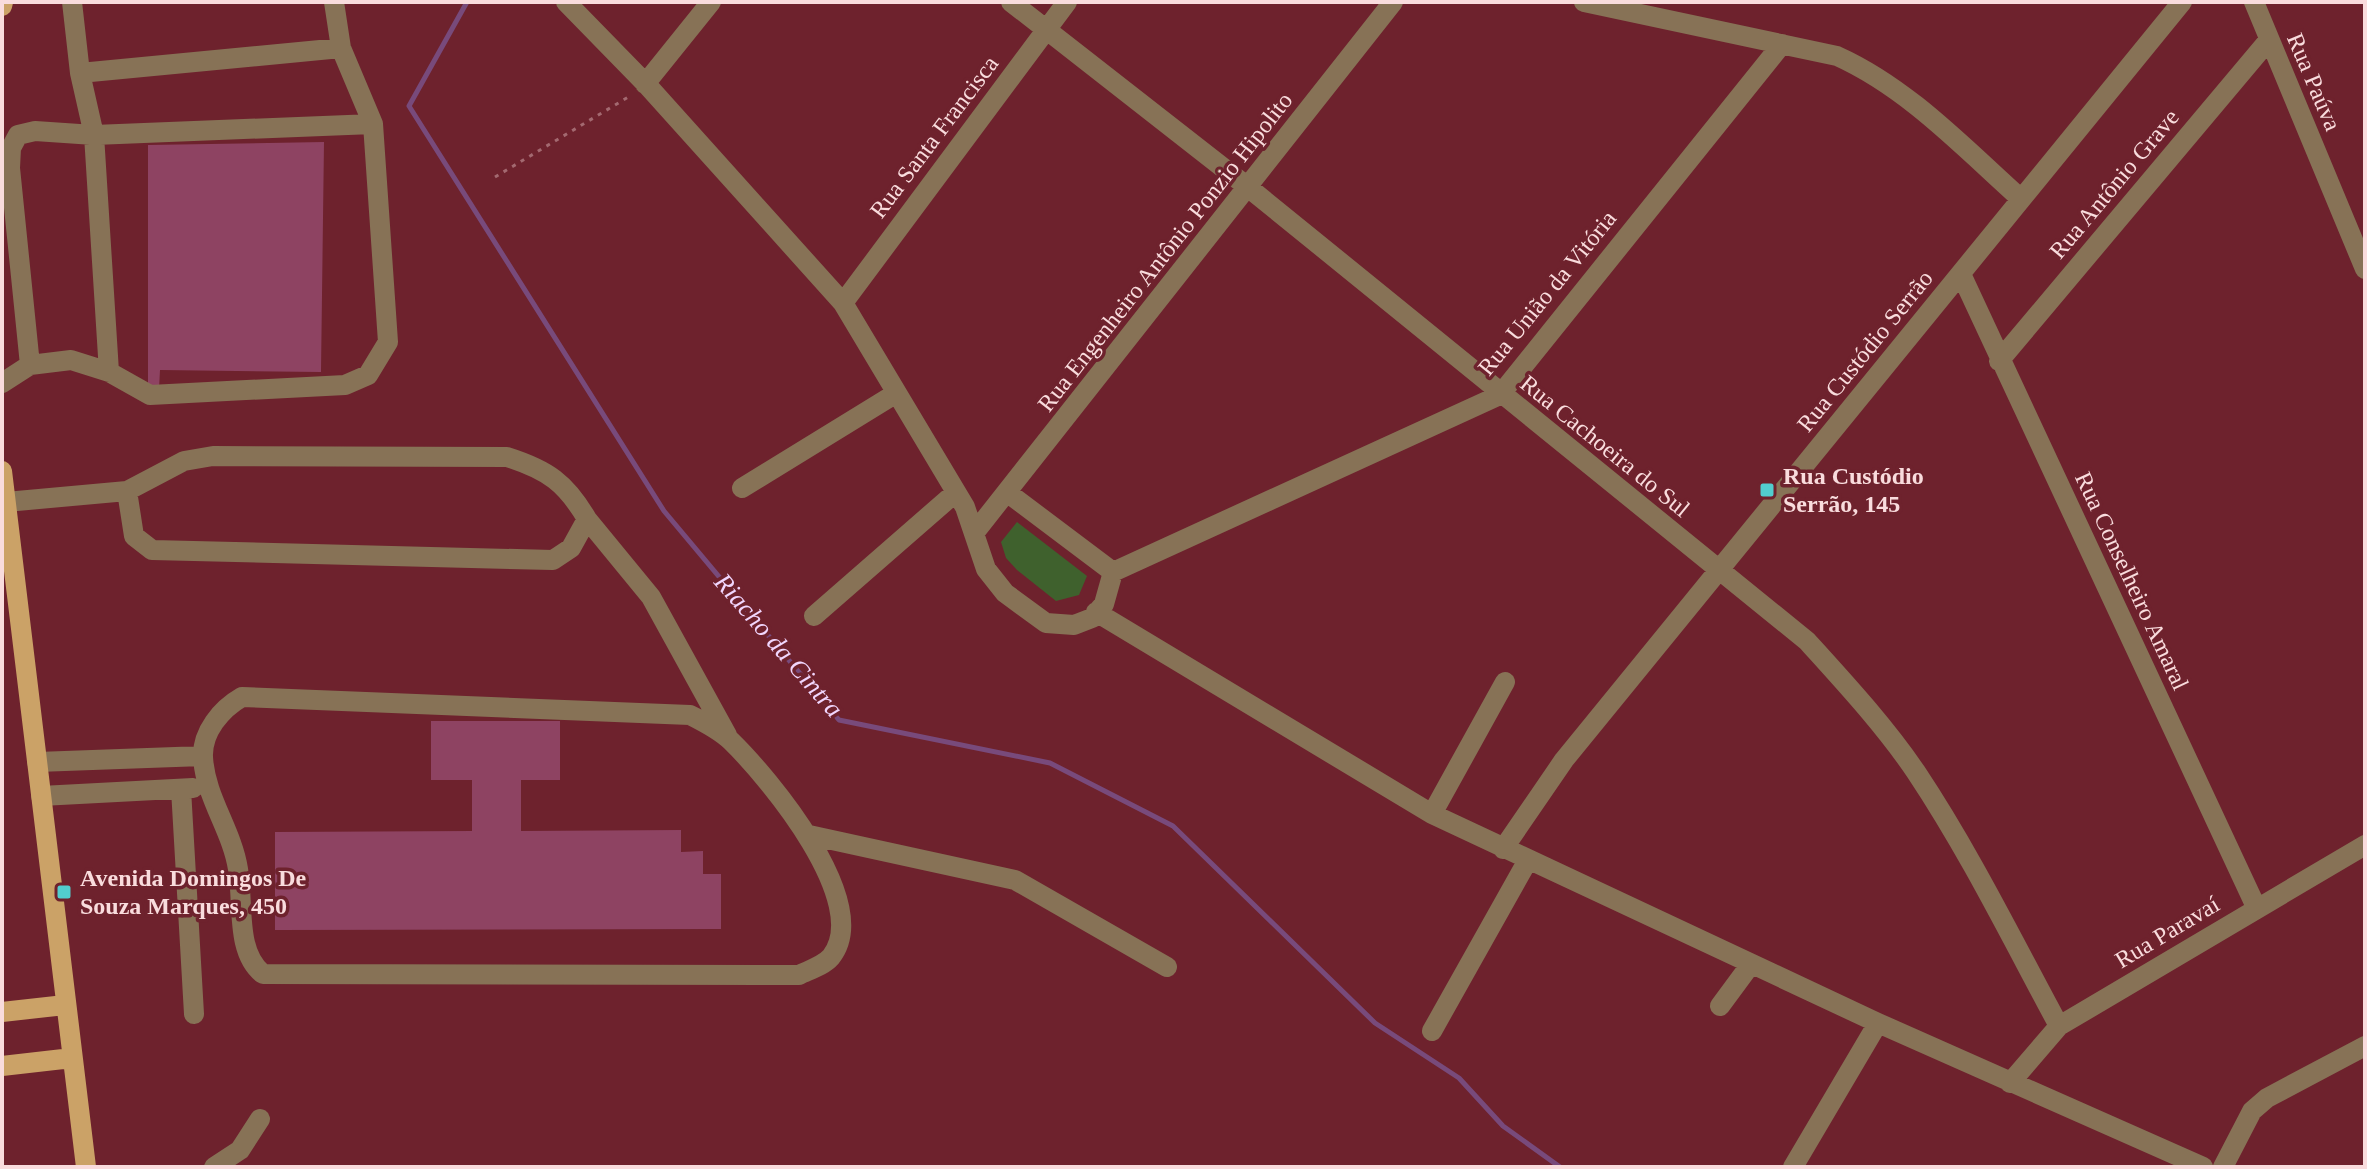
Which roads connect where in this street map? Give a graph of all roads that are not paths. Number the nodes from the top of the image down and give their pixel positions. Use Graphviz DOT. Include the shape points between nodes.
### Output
graph roads {
  1 [pos="72,2"];
  2 [pos="334,2"];
  3 [pos="566,2"];
  4 [pos="711,2"];
  5 [pos="1011,2"];
  6 [pos="1067,2"];
  7 [pos="1393,2"];
  8 [pos="1584,2"];
  9 [pos="2182,2"];
  10 [pos="2254,2"];
  11 [pos="1045,31"];
  12 [pos="2268,41"];
  13 [pos="1782,44"];
  14 [pos="341,48"];
  15 [pos="80,73"];
  16 [pos="646,84"];
  17 [pos="373,124"];
  18 [pos="94,135"];
  19 [pos="1249,188"];
  20 [pos="2021,199"];
  21 [pos="2365,269"];
  22 [pos="1961,274"];
  23 [pos="843,303"];
  24 [pos="1999,361"];
  25 [pos="30,365"];
  26 [pos="109,372"];
  27 [pos="2,383"];
  28 [pos="895,394"];
  29 [pos="1500,395"];
  30 [pos="2,471"];
  31 [pos="742,488"];
  32 [pos="127,491"];
  33 [pos="955,493"];
  34 [pos="1008,493"];
  35 [pos="6,502"];
  36 [pos="587,519"];
  37 [pos="975,532"];
  38 [pos="1718,571"];
  39 [pos="1113,572"];
  40 [pos="1096,612"];
  41 [pos="814,616"];
  42 [pos="1505,682"];
  43 [pos="729,739"];
  44 [pos="203,756"];
  45 [pos="37,762"];
  46 [pos="209,787"];
  47 [pos="181,789"];
  48 [pos="41,796"];
  49 [pos="1432,814"];
  50 [pos="809,835"];
  51 [pos="2365,845"];
  52 [pos="1503,849"];
  53 [pos="1528,860"];
  54 [pos="2257,909"];
  55 [pos="1751,964"];
  56 [pos="1167,967"];
  57 [pos="65,1005"];
  58 [pos="1720,1006"];
  59 [pos="2,1012"];
  60 [pos="194,1014"];
  61 [pos="1878,1023"];
  62 [pos="2059,1026"];
  63 [pos="1432,1031"];
  64 [pos="2365,1046"];
  65 [pos="72,1058"];
  66 [pos="2,1066"];
  67 [pos="2010,1083"];
  68 [pos="260,1119"];
  69 [pos="86,1167"];
  70 [pos="214,1167"];
  71 [pos="1793,1167"];
  72 [pos="2203,1167"];
  73 [pos="2223,1167"];
  1 -- 15 [label="street"];
  2 -- 14 [label="street"];
  3 -- 16 [label="street"];
  4 -- 16 [label="street"];
  5 -- 11 [label="street, Rua Cachoeira do Sul"];
  6 -- 11 [label="street, Rua Santa Francisca"];
  7 -- 19 [label="street, Rua Engenheiro Antônio Ponzio Hipolito"];
  8 -- 13 [label="street"];
  9 -- 20 [label="street, Rua Custódio Serrão"];
  10 -- 12 [label="street, Rua Paúva"];
  11 -- 19 [label="street, Rua Cachoeira do Sul"];
  11 -- 23 [label="street, Rua Santa Francisca"];
  12 -- 21 [label="street, Rua Paúva"];
  12 -- 24 [label="street, Rua Antônio Grave"];
  13 -- 20 [label="street" via="1837,56 1886,83"];
  13 -- 29 [label="street, Rua União da Vitória"];
  14 -- 15 [label="street"];
  14 -- 17 [label="street"];
  15 -- 18 [label="street"];
  16 -- 23 [label="street"];
  17 -- 18 [label="street"];
  17 -- 26 [label="street" via="388,342 368,375 345,385 150,395"];
  18 -- 25 [label="street" via="35,131 18,135 11,148"];
  18 -- 26 [label="street"];
  19 -- 29 [label="street, Rua Cachoeira do Sul"];
  19 -- 34 [label="street, Rua Engenheiro Antônio Ponzio Hipolito"];
  20 -- 22 [label="street, Rua Custódio Serrão"];
  22 -- 24 [label="street, Rua Conselheiro Amaral"];
  22 -- 38 [label="street, Rua Custódio Serrão"];
  23 -- 28 [label="street"];
  24 -- 54 [label="street, Rua Conselheiro Amaral"];
  25 -- 26 [label="street" via="71,360"];
  25 -- 27 [label="street"];
  28 -- 31 [label="street"];
  28 -- 33 [label="street"];
  29 -- 38 [label="street, Rua Cachoeira do Sul"];
  29 -- 39 [label="street, Rua União da Vitória"];
  30 -- 35 [label="main road"];
  32 -- 35 [label="street"];
  32 -- 36 [label="street" via="184,461 213,456 507,457 569,489"];
  32 -- 36 [label="street" via="134,536 152,550 553,560 571,548"];
  33 -- 37 [label="street"];
  33 -- 41 [label="street"];
  34 -- 37 [label="street, Rua Engenheiro Antônio Ponzio Hipolito"];
  34 -- 39 [label="street"];
  35 -- 45 [label="main road"];
  36 -- 43 [label="street" via="651,597"];
  37 -- 40 [label="street" via="986,569 1005,593 1046,623 1074,625"];
  38 -- 52 [label="street, Rua Custódio Serrão" via="1564,760"];
  38 -- 62 [label="street, Rua Cachoeira do Sul" via="1807,641 1915,771 1962,846"];
  39 -- 40 [label="street" via="1108,595"];
  40 -- 49 [label="street"];
  42 -- 49 [label="street"];
  43 -- 44 [label="street" via="690,715 648,710 242,697 213,723"];
  43 -- 50 [label="street"];
  44 -- 45 [label="street"];
  44 -- 46 [label="street"];
  45 -- 48 [label="main road"];
  46 -- 47 [label="street"];
  46 -- 50 [label="street" via="238,869 247,958 263,974 799,975 830,957 840,919 831,883"];
  47 -- 48 [label="street"];
  47 -- 60 [label="street"];
  48 -- 57 [label="main road"];
  49 -- 52 [label="street"];
  50 -- 56 [label="street" via="1015,880"];
  51 -- 54 [label="street, Rua Paravaí"];
  52 -- 53 [label="street"];
  53 -- 55 [label="street"];
  53 -- 63 [label="street"];
  54 -- 62 [label="street, Rua Paravaí"];
  55 -- 58 [label="street"];
  55 -- 61 [label="street"];
  57 -- 59 [label="main road"];
  57 -- 65 [label="main road"];
  61 -- 67 [label="street"];
  61 -- 71 [label="street"];
  62 -- 67 [label="street, Rua Paravaí"];
  64 -- 73 [label="street" via="2267,1098 2252,1111"];
  65 -- 66 [label="main road"];
  65 -- 69 [label="main road"];
  67 -- 72 [label="street"];
  68 -- 70 [label="street" via="240,1150"];
}
